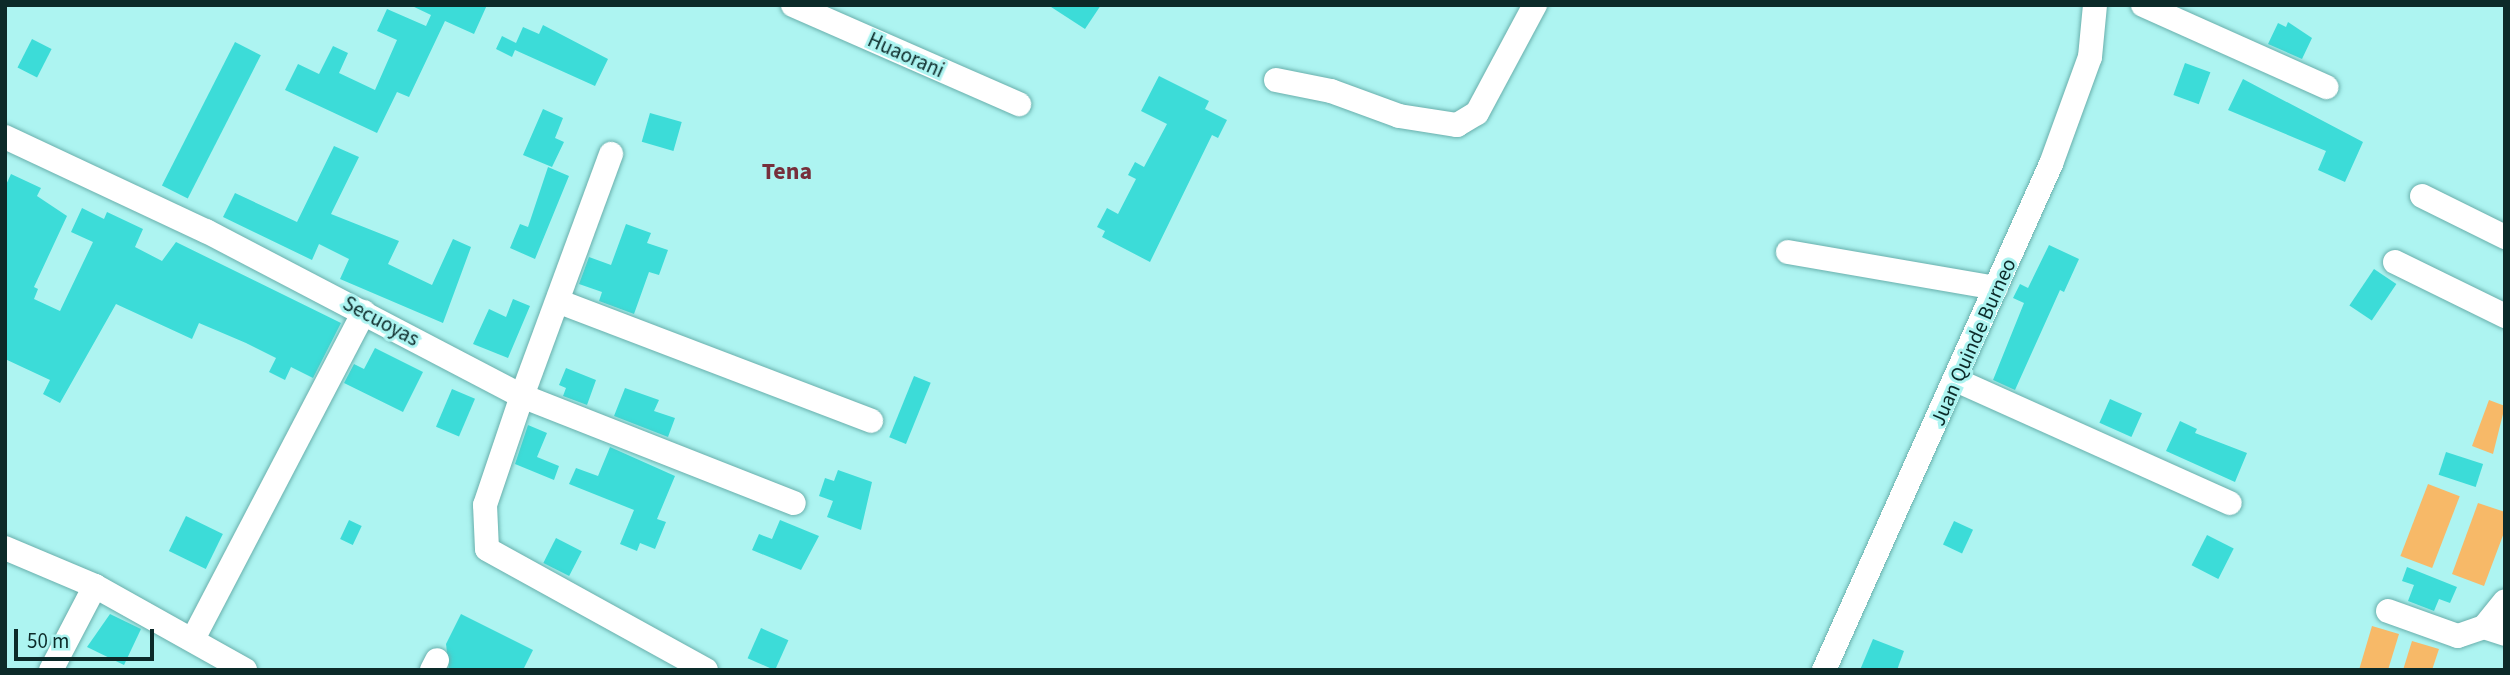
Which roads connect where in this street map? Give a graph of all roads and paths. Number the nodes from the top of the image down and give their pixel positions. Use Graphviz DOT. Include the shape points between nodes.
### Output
graph roads {
  1 [pos="793,5"];
  2 [pos="1535,5"];
  3 [pos="2095,5"];
  4 [pos="2143,5"];
  5 [pos="1276,80"];
  6 [pos="2326,87"];
  7 [pos="1019,104"];
  8 [pos="5,137"];
  9 [pos="611,153"];
  10 [pos="2422,196"];
  11 [pos="2505,237"];
  12 [pos="1788,252"];
  13 [pos="2395,262"];
  14 [pos="1996,288"];
  15 [pos="560,302"];
  16 [pos="365,312"];
  17 [pos="2505,316"];
  18 [pos="1956,380"];
  19 [pos="522,396"];
  20 [pos="871,421"];
  21 [pos="794,503"];
  22 [pos="2230,503"];
  23 [pos="5,548"];
  24 [pos="95,586"];
  25 [pos="2505,601"];
  26 [pos="2388,611"];
  27 [pos="2495,631"];
  28 [pos="193,639"];
  29 [pos="51,670"];
  30 [pos="245,670"];
  31 [pos="706,670"];
  32 [pos="1824,670"];
  1 -- 7 [label="street, Huaorani"];
  2 -- 5 [label="street" via="1478,113 1457,125 1399,116 1331,91"];
  3 -- 14 [label="street, Juan Quinde Burneo" via="2090,57"];
  4 -- 6 [label="street"];
  8 -- 16 [label="street, Secuoyas"];
  9 -- 15 [label="street"];
  10 -- 11 [label="street"];
  12 -- 14 [label="street"];
  13 -- 17 [label="street"];
  14 -- 18 [label="street, Juan Quinde Burneo"];
  15 -- 19 [label="street"];
  15 -- 20 [label="street"];
  16 -- 19 [label="street, Secuoyas"];
  16 -- 28 [label="street"];
  18 -- 22 [label="street"];
  18 -- 32 [label="street, Juan Quinde Burneo"];
  19 -- 21 [label="street, Secuoyas"];
  19 -- 31 [label="street" via="485,505 487,549"];
  23 -- 24 [label="street"];
  24 -- 28 [label="street"];
  24 -- 29 [label="street"];
  25 -- 27 [label="street"];
  26 -- 27 [label="street" via="2458,636"];
  28 -- 30 [label="street"];
}
